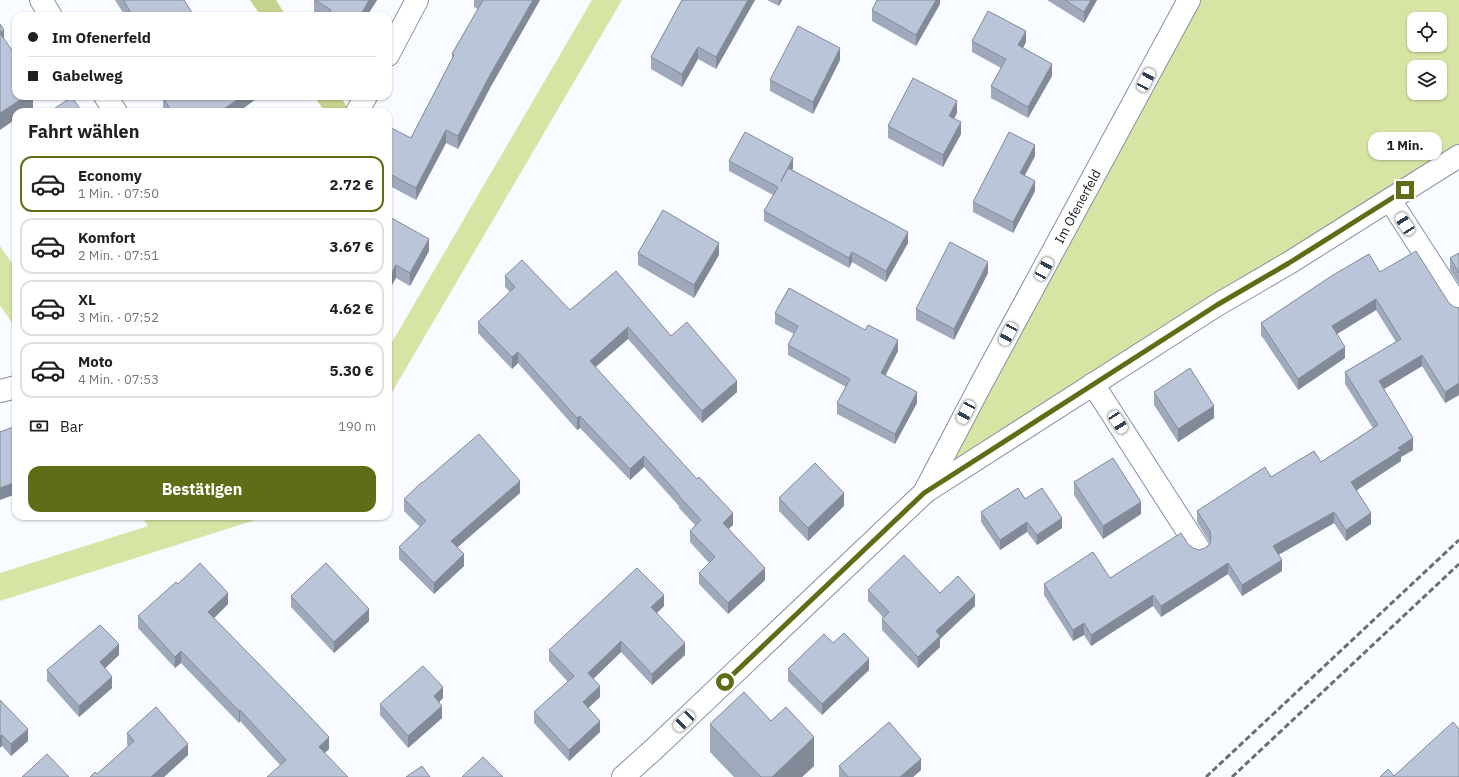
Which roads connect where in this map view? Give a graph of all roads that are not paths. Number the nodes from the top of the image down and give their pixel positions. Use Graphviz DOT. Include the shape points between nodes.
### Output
graph roads {
  1 [pos="41,0"];
  2 [pos="418,0"];
  3 [pos="1189,0"];
  4 [pos="48,12"];
  5 [pos="392,48"];
  6 [pos="1459,156"];
  7 [pos="1390,200"];
  8 [pos="1459,308"];
  9 [pos="1093,384"];
  10 [pos="12,388"];
  11 [pos="0,391"];
  12 [pos="924,493"];
  13 [pos="1199,549"];
  14 [pos="623,777"];
  1 -- 4 [label="street"];
  2 -- 5 [label="street"];
  3 -- 12 [label="street, Im Ofenerfeld"];
  6 -- 7 [label="street"];
  7 -- 8 [label="street"];
  7 -- 9 [label="street"];
  9 -- 12 [label="street"];
  9 -- 13 [label="street"];
  10 -- 11 [label="street"];
  12 -- 14 [label="street, Im Ofenerfeld"];
}
